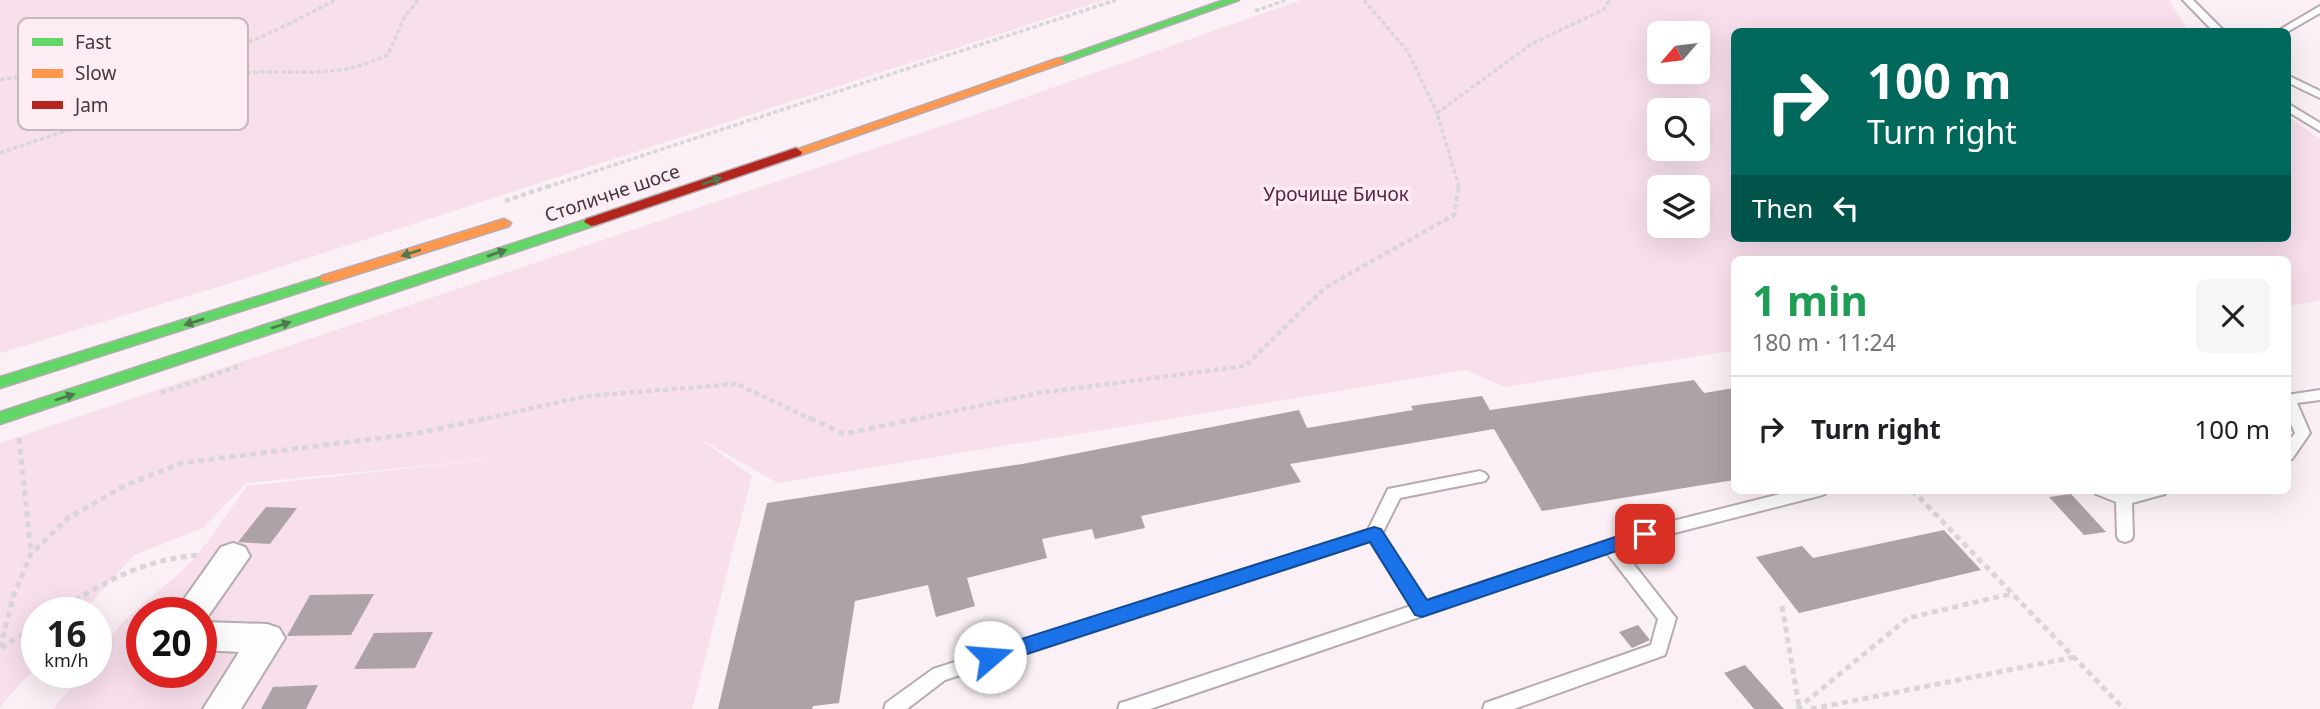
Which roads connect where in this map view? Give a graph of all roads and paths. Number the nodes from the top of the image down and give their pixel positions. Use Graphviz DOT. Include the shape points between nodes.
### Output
graph roads {
  1 [pos="336,0"];
  2 [pos="418,0"];
  3 [pos="1115,0"];
  4 [pos="1234,0"];
  5 [pos="1364,0"];
  6 [pos="1610,0"];
  7 [pos="2188,0"];
  8 [pos="2320,9"];
  9 [pos="2216,28"];
  10 [pos="2288,28"];
  11 [pos="248,41"];
  12 [pos="248,72"];
  13 [pos="18,76"];
  14 [pos="0,80"];
  15 [pos="2291,80"];
  16 [pos="2320,95"];
  17 [pos="2291,109"];
  18 [pos="1437,113"];
  19 [pos="2320,128"];
  20 [pos="66,130"];
  21 [pos="0,153"];
  22 [pos="504,201"];
  23 [pos="524,216"];
  24 [pos="0,383"];
  25 [pos="2320,395"];
  26 [pos="2291,400"];
  27 [pos="2291,407"];
  28 [pos="0,418"];
  29 [pos="19,438"];
  30 [pos="2291,450"];
  31 [pos="1480,477"];
  32 [pos="1803,494"];
  33 [pos="1916,494"];
  34 [pos="2112,494"];
  35 [pos="2143,494"];
  36 [pos="2124,499"];
  37 [pos="1374,534"];
  38 [pos="2125,536"];
  39 [pos="1610,546"];
  40 [pos="31,554"];
  41 [pos="233,555"];
  42 [pos="2014,593"];
  43 [pos="81,597"];
  44 [pos="203,597"];
  45 [pos="1782,606"];
  46 [pos="1422,609"];
  47 [pos="21,635"];
  48 [pos="217,636"];
  49 [pos="0,648"];
  50 [pos="2075,657"];
  51 [pos="1798,708"];
  52 [pos="221,709"];
  53 [pos="893,709"];
  54 [pos="1127,709"];
  55 [pos="1492,709"];
  56 [pos="1811,709"];
  57 [pos="2124,709"];
  1 -- 11 [label="path"];
  2 -- 12 [label="path" via="404,18 388,55 359,67 320,72"];
  3 -- 22 [label="path"];
  28 -- 4 [label="highway, Столичне шосе, one-way" via="665,197"];
  5 -- 18 [label="path" via="1418,64"];
  6 -- 18 [label="path" via="1603,10 1533,43"];
  7 -- 9 [label="lane"];
  8 -- 10 [label="lane"];
  13 -- 14 [label="path"];
  15 -- 16 [label="lane"];
  17 -- 19 [label="lane"];
  18 -- 40 [label="path" via="1460,189 1454,215 1326,287 1245,366 1039,393 844,434 737,384 587,396 419,433 182,463 126,485 68,518"];
  20 -- 21 [label="path"];
  23 -- 24 [label="highway, Столичне шосе, one-way"];
  25 -- 26 [label="lane"];
  27 -- 30 [label="lane" via="2303,433"];
  29 -- 40 [label="path"];
  31 -- 37 [label="lane" via="1394,493"];
  32 -- 39 [label="lane"];
  33 -- 42 [label="path"];
  34 -- 36 [label="lane"];
  35 -- 36 [label="lane"];
  36 -- 38 [label="lane"];
  37 -- 46 [label="lane"];
  37 -- 53 [label="lane" via="939,674"];
  39 -- 46 [label="lane"];
  39 -- 55 [label="lane" via="1667,618 1660,650"];
  40 -- 49 [label="path" via="13,597"];
  41 -- 43 [label="path" via="173,555 137,566"];
  41 -- 44 [label="street"];
  42 -- 50 [label="path"];
  42 -- 51 [label="path" via="1908,618"];
  45 -- 51 [label="path"];
  46 -- 54 [label="lane"];
  47 -- 49 [label="path"];
  48 -- 52 [label="street" via="267,638"];
  50 -- 56 [label="path"];
  50 -- 57 [label="path"];
}
